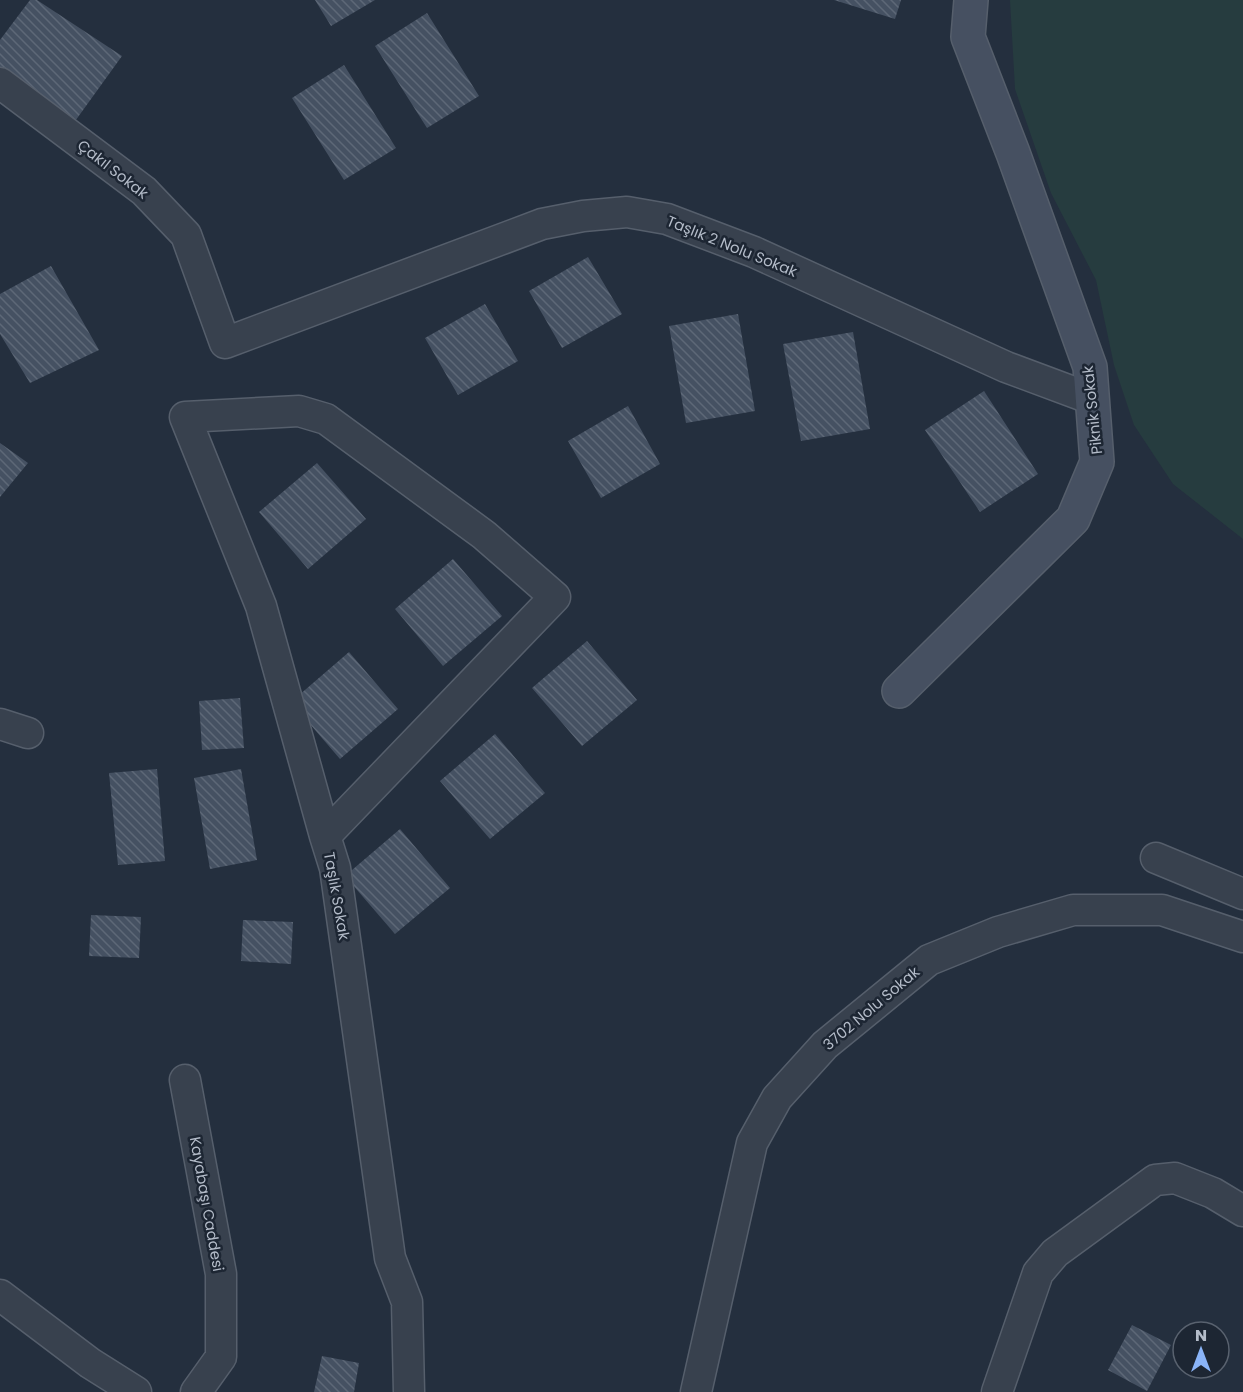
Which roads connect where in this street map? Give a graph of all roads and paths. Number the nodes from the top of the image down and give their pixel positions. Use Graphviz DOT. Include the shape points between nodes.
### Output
graph roads {
  1 [pos="971,0"];
  2 [pos="0,83"];
  3 [pos="225,343"];
  4 [pos="1092,399"];
  5 [pos="899,691"];
  6 [pos="0,724"];
  7 [pos="28,733"];
  8 [pos="326,836"];
  9 [pos="1156,858"];
  10 [pos="1243,894"];
  11 [pos="1243,937"];
  12 [pos="185,1080"];
  13 [pos="1243,1211"];
  14 [pos="0,1294"];
  15 [pos="136,1392"];
  16 [pos="196,1392"];
  17 [pos="409,1392"];
  18 [pos="696,1392"];
  19 [pos="997,1392"];
  1 -- 4 [label="street, Piknik Sokak" via="968,37 1090,367"];
  2 -- 3 [label="street, Çakıl Sokak" via="144,191 186,235"];
  3 -- 4 [label="street, Taşlık 2 Nolu Sokak" via="542,224 627,212 667,219 754,252 1006,367"];
  4 -- 5 [label="street, Piknik Sokak" via="1097,462 1073,519"];
  6 -- 7 [label="street"];
  8 -- 8 [label="street, Taşlık Sokak" via="555,597 484,535 326,419 299,411 184,417 261,606"];
  8 -- 17 [label="street, Taşlık Sokak" via="334,868 390,1258 407,1302"];
  9 -- 10 [label="street"];
  11 -- 18 [label="street, 3702 Nolu Sokak" via="1162,910 1073,910 998,932 929,960 825,1045 777,1098 752,1143"];
  12 -- 16 [label="street, Kayabaşı Caddesi" via="221,1274 221,1357"];
  13 -- 19 [label="street" via="1213,1193 1175,1178 1155,1180 1055,1253 1038,1273"];
  14 -- 15 [label="street" via="90,1363"];
}
